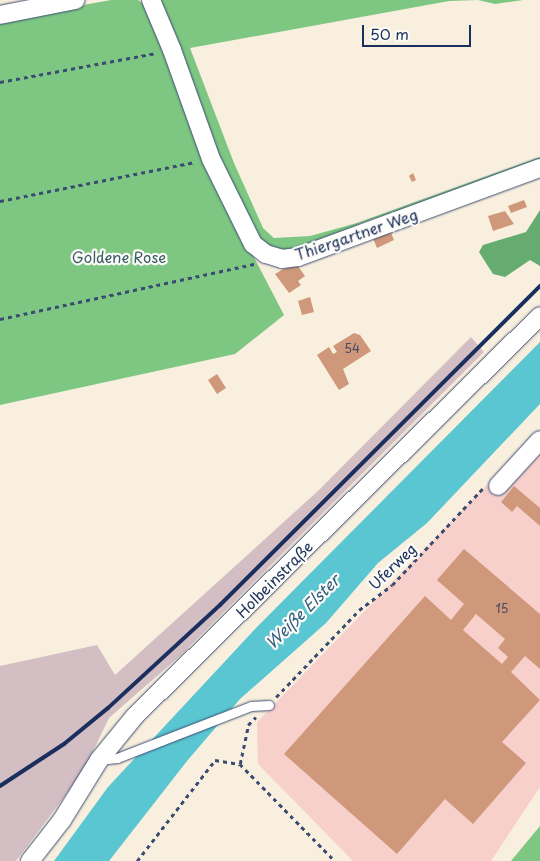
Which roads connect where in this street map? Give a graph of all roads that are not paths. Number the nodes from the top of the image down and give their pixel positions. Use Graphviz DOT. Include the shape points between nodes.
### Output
graph roads {
  1 [pos="76,0"];
  2 [pos="150,0"];
  3 [pos="0,15"];
  4 [pos="540,168"];
  5 [pos="540,316"];
  6 [pos="540,440"];
  7 [pos="492,485"];
  8 [pos="269,705"];
  9 [pos="99,760"];
  10 [pos="30,861"];
  1 -- 3 [label="street"];
  2 -- 4 [label="street, Thiergartner Weg" via="172,50 211,159 253,244 266,254 282,259 298,257"];
  5 -- 9 [label="street, Holbeinstraße" via="134,716"];
  6 -- 7 [label="street"];
  8 -- 9 [label="lane" via="251,706 116,758"];
  9 -- 10 [label="street, Holbeinstraße" via="62,820"];
}
